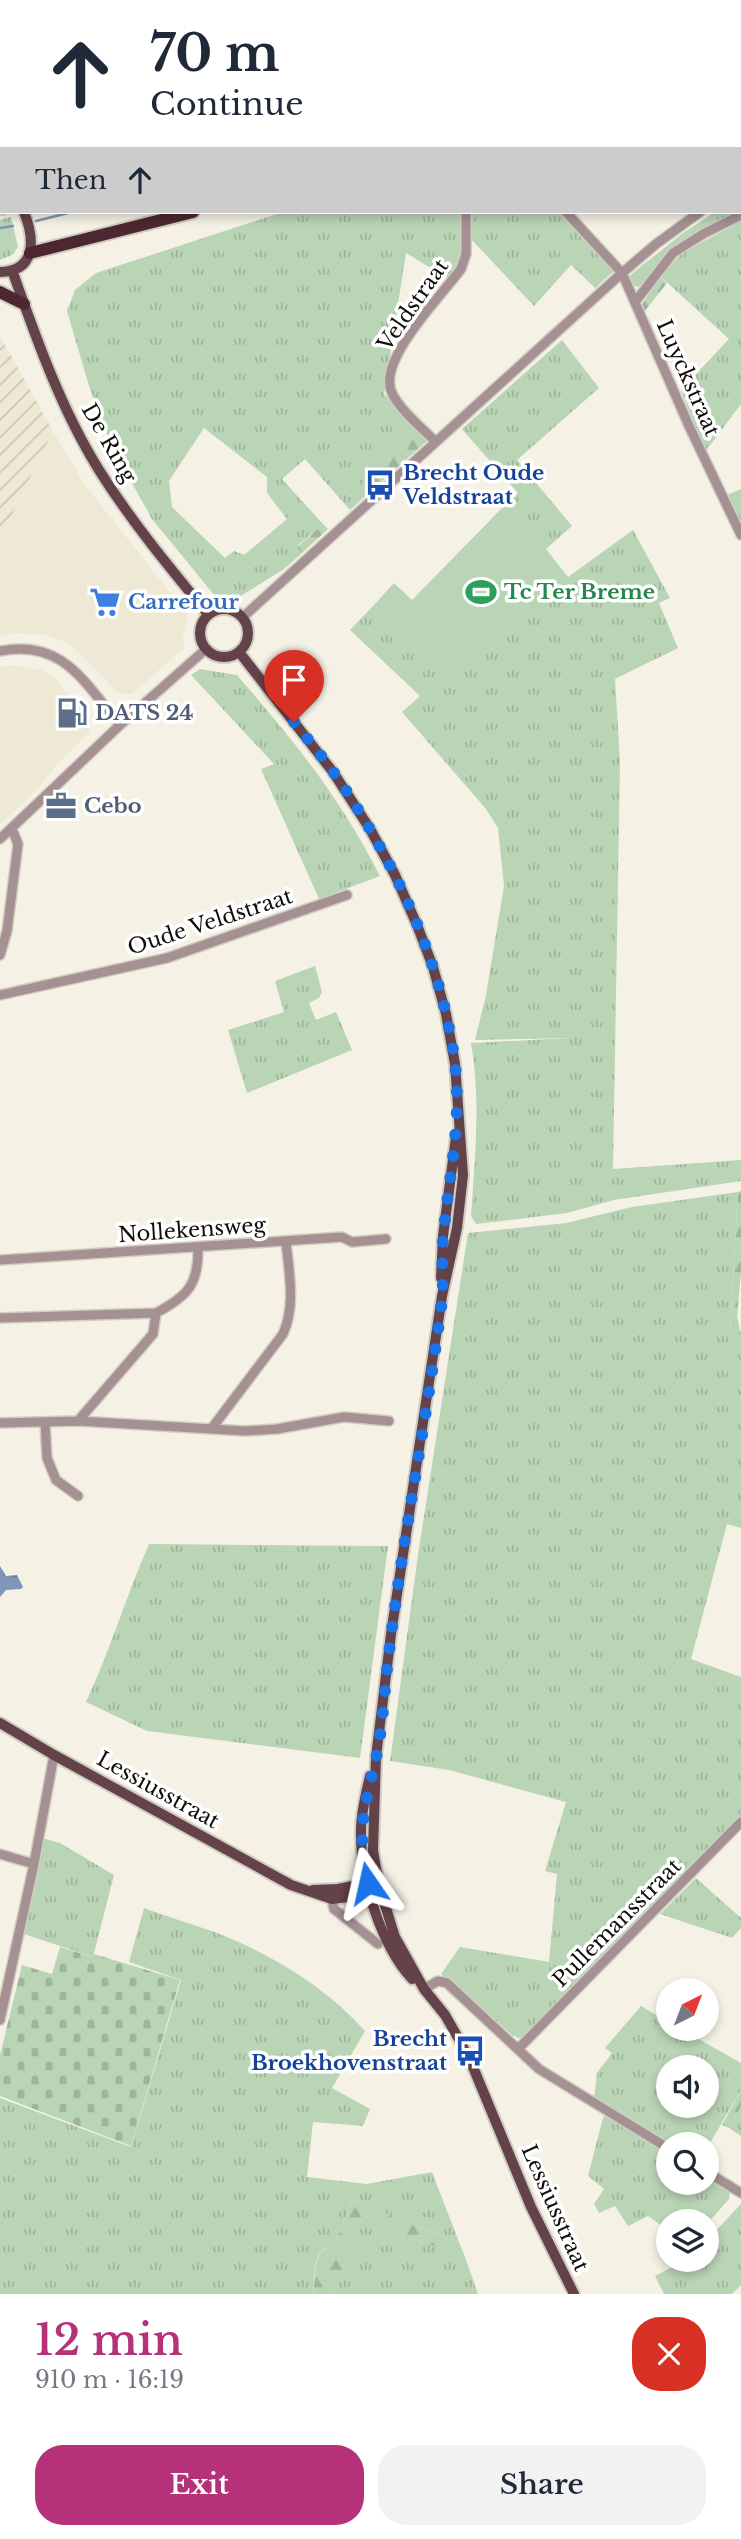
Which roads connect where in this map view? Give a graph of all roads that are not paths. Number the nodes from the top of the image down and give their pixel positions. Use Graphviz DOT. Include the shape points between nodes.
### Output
graph roads {
  1 [pos="25,214"];
  2 [pos="184,214"];
  3 [pos="466,214"];
  4 [pos="568,214"];
  5 [pos="697,214"];
  6 [pos="741,215"];
  7 [pos="31,249"];
  8 [pos="12,270"];
  9 [pos="0,272"];
  10 [pos="622,273"];
  11 [pos="0,292"];
  12 [pos="635,302"];
  13 [pos="24,304"];
  14 [pos="436,442"];
  15 [pos="741,535"];
  16 [pos="208,614"];
  17 [pos="243,617"];
  18 [pos="206,649"];
  19 [pos="0,651"];
  20 [pos="239,652"];
  21 [pos="120,725"];
  22 [pos="12,829"];
  23 [pos="0,839"];
  24 [pos="347,895"];
  25 [pos="0,955"];
  26 [pos="0,995"];
  27 [pos="386,1239"];
  28 [pos="286,1241"];
  29 [pos="198,1247"];
  30 [pos="0,1260"];
  31 [pos="156,1313"];
  32 [pos="0,1318"];
  33 [pos="78,1421"];
  34 [pos="389,1421"];
  35 [pos="45,1422"];
  36 [pos="0,1423"];
  37 [pos="212,1427"];
  38 [pos="78,1496"];
  39 [pos="0,1723"];
  40 [pos="54,1755"];
  41 [pos="376,1757"];
  42 [pos="741,1822"];
  43 [pos="0,1854"];
  44 [pos="34,1864"];
  45 [pos="373,1888"];
  46 [pos="300,1889"];
  47 [pos="332,1899"];
  48 [pos="378,1944"];
  49 [pos="424,1989"];
  50 [pos="0,2020"];
  51 [pos="519,2048"];
  52 [pos="656,2141"];
  53 [pos="719,2179"];
  54 [pos="741,2193"];
  55 [pos="574,2294"];
  1 -- 7 [label="main road" via="32,233"];
  2 -- 7 [label="highway"];
  3 -- 14 [label="street, Veldstraat" via="466,254 461,269 398,353 390,373 392,394"];
  4 -- 10 [label="street"];
  5 -- 10 [label="street"];
  6 -- 12 [label="street" via="673,253"];
  7 -- 8 [label="main road"];
  8 -- 9 [label="main road"];
  8 -- 13 [label="main road, De Ring"];
  10 -- 12 [label="street, Luyckstraat"];
  10 -- 14 [label="street"];
  11 -- 13 [label="highway"];
  12 -- 15 [label="street, Luyckstraat"];
  13 -- 16 [label="main road, De Ring" via="59,391 99,469"];
  14 -- 17 [label="street"];
  16 -- 17 [label="main road" via="229,609"];
  16 -- 18 [label="main road" via="200,628"];
  17 -- 20 [label="main road" via="248,638"];
  18 -- 20 [label="main road" via="219,657"];
  18 -- 21 [label="street"];
  19 -- 21 [label="street" via="21,648 49,653 66,664"];
  20 -- 41 [label="main road" via="348,794 395,875 433,967 455,1064 463,1175 457,1228 442,1296"];
  21 -- 22 [label="street"];
  22 -- 23 [label="street"];
  22 -- 25 [label="street" via="18,844"];
  24 -- 26 [label="street, Oude Veldstraat" via="167,958"];
  27 -- 28 [label="street, Nollekensweg"];
  28 -- 29 [label="street, Nollekensweg"];
  28 -- 37 [label="street" via="289,1320"];
  29 -- 30 [label="street, Nollekensweg"];
  29 -- 31 [label="street" via="198,1266 188,1292"];
  31 -- 32 [label="street"];
  31 -- 33 [label="street" via="153,1334"];
  33 -- 35 [label="street"];
  33 -- 37 [label="street"];
  34 -- 37 [label="street" via="344,1417 277,1429"];
  35 -- 36 [label="street"];
  35 -- 38 [label="street" via="47,1458 56,1480"];
  39 -- 40 [label="main road, Lessiusstraat"];
  40 -- 44 [label="street"];
  40 -- 46 [label="main road, Lessiusstraat"];
  41 -- 45 [label="main road"];
  41 -- 45 [label="main road" via="366,1792 361,1841"];
  42 -- 51 [label="street, Pullemansstraat"];
  43 -- 44 [label="street"];
  44 -- 50 [label="street"];
  45 -- 46 [label="main road, Lessiusstraat"];
  45 -- 47 [label="main road, Lessiusstraat"];
  45 -- 49 [label="main road, Lessiusstraat" via="381,1927 394,1955"];
  46 -- 47 [label="main road, Lessiusstraat"];
  47 -- 48 [label="street" via="334,1909"];
  49 -- 51 [label="street" via="438,1981 447,1983"];
  49 -- 55 [label="main road, Lessiusstraat" via="473,2067 531,2207"];
  51 -- 52 [label="street" via="539,2069"];
  53 -- 54 [label="street"];
}
